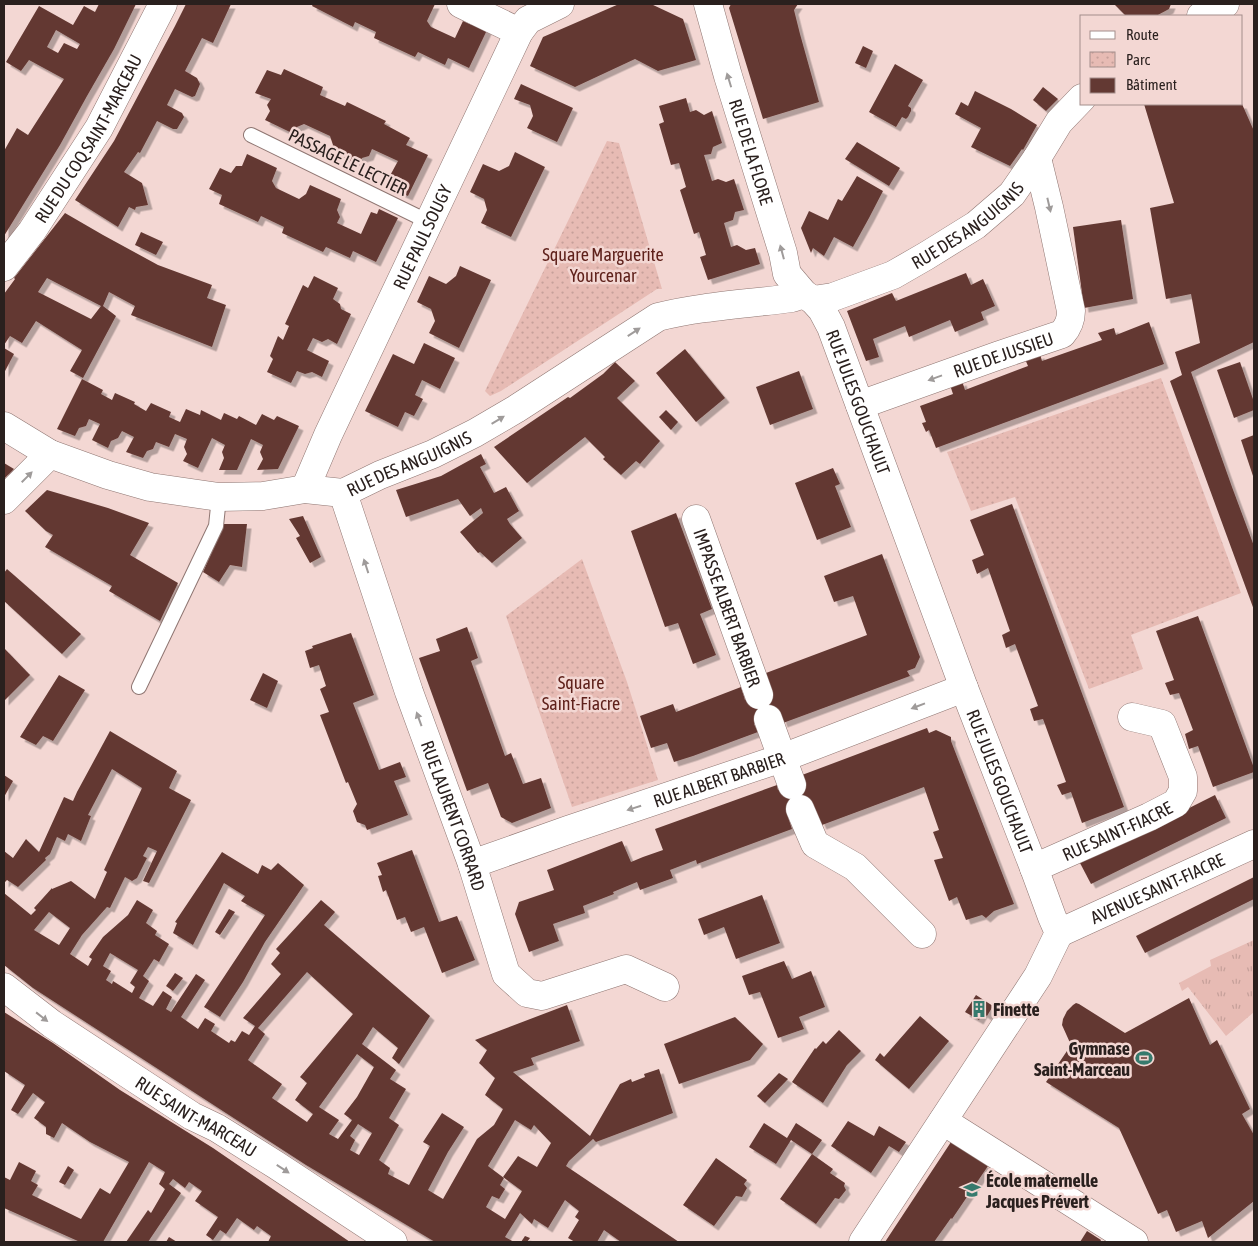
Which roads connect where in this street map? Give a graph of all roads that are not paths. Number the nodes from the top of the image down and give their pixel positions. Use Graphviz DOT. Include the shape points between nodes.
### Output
graph roads {
  1 [pos="162,4"];
  2 [pos="461,4"];
  3 [pos="560,4"];
  4 [pos="708,4"];
  5 [pos="1225,4"];
  6 [pos="1203,15"];
  7 [pos="519,32"];
  8 [pos="1080,100"];
  9 [pos="251,135"];
  10 [pos="1036,158"];
  11 [pos="429,222"];
  12 [pos="4,267"];
  13 [pos="809,297"];
  14 [pos="860,405"];
  15 [pos="4,426"];
  16 [pos="50,454"];
  17 [pos="305,489"];
  18 [pos="343,493"];
  19 [pos="219,497"];
  20 [pos="4,500"];
  21 [pos="696,519"];
  22 [pos="139,687"];
  23 [pos="964,688"];
  24 [pos="1132,717"];
  25 [pos="782,758"];
  26 [pos="1254,844"];
  27 [pos="472,864"];
  28 [pos="1034,868"];
  29 [pos="1059,933"];
  30 [pos="922,934"];
  31 [pos="4,987"];
  32 [pos="665,987"];
  33 [pos="943,1121"];
  34 [pos="393,1242"];
  35 [pos="863,1242"];
  36 [pos="1134,1242"];
  1 -- 12 [label="street, RUE DU COQ SAINT-MARCEAU" via="100,128 32,231"];
  2 -- 7 [label="street"];
  3 -- 7 [label="street, RUE PAUL SOUGY" via="528,20"];
  13 -- 4 [label="street, RUE DE LA FLORE, one-way" via="787,274"];
  5 -- 6 [label="street"];
  7 -- 11 [label="street, RUE PAUL SOUGY"];
  8 -- 10 [label="street, RUE DES ANGUIGNIS" via="1059,122"];
  9 -- 11 [label="lane, PASSAGE LE LECTIER"];
  10 -- 13 [label="street, RUE DES ANGUIGNIS" via="1012,194 976,225 926,256 892,275 833,297"];
  10 -- 14 [label="street, RUE DE JUSSIEU, one-way" via="1071,311 1068,327 1062,334"];
  11 -- 17 [label="street, RUE PAUL SOUGY"];
  13 -- 14 [label="street, RUE JULES GOUCHAULT" via="822,310 831,327"];
  18 -- 13 [label="street, RUE DES ANGUIGNIS, one-way" via="475,433 658,317 703,308"];
  14 -- 23 [label="street, RUE JULES GOUCHAULT"];
  15 -- 16 [label="street, RUE DES ANGUIGNIS"];
  16 -- 19 [label="street, RUE DES ANGUIGNIS" via="108,476 150,487"];
  20 -- 16 [label="street, one-way"];
  17 -- 18 [label="street, RUE DES ANGUIGNIS"];
  17 -- 19 [label="street, RUE DES ANGUIGNIS" via="263,496"];
  27 -- 18 [label="street, RUE LAURENT CORRARD, one-way" via="408,692"];
  19 -- 22 [label="lane" via="216,526"];
  21 -- 25 [label="street, IMPASSE ALBERT BARBIER"];
  23 -- 25 [label="street, RUE ALBERT BARBIER, one-way"];
  23 -- 28 [label="street, RUE JULES GOUCHAULT"];
  24 -- 28 [label="street, RUE SAINT-FIACRE" via="1162,724 1183,777 1183,791 1176,802"];
  25 -- 27 [label="street, RUE ALBERT BARBIER, one-way"];
  25 -- 30 [label="street, IMPASSE ALBERT BARBIER" via="815,844 855,867"];
  26 -- 29 [label="street, AVENUE SAINT-FIACRE"];
  27 -- 32 [label="street, RUE LAURENT CORRARD" via="506,974 527,994 542,996 626,969"];
  28 -- 29 [label="street, RUE JULES GOUCHAULT"];
  29 -- 33 [label="street" via="1038,976"];
  31 -- 34 [label="street, RUE SAINT-MARCEAU, one-way" via="52,1024 192,1116 218,1128"];
  33 -- 35 [label="street"];
  33 -- 36 [label="street"];
}
